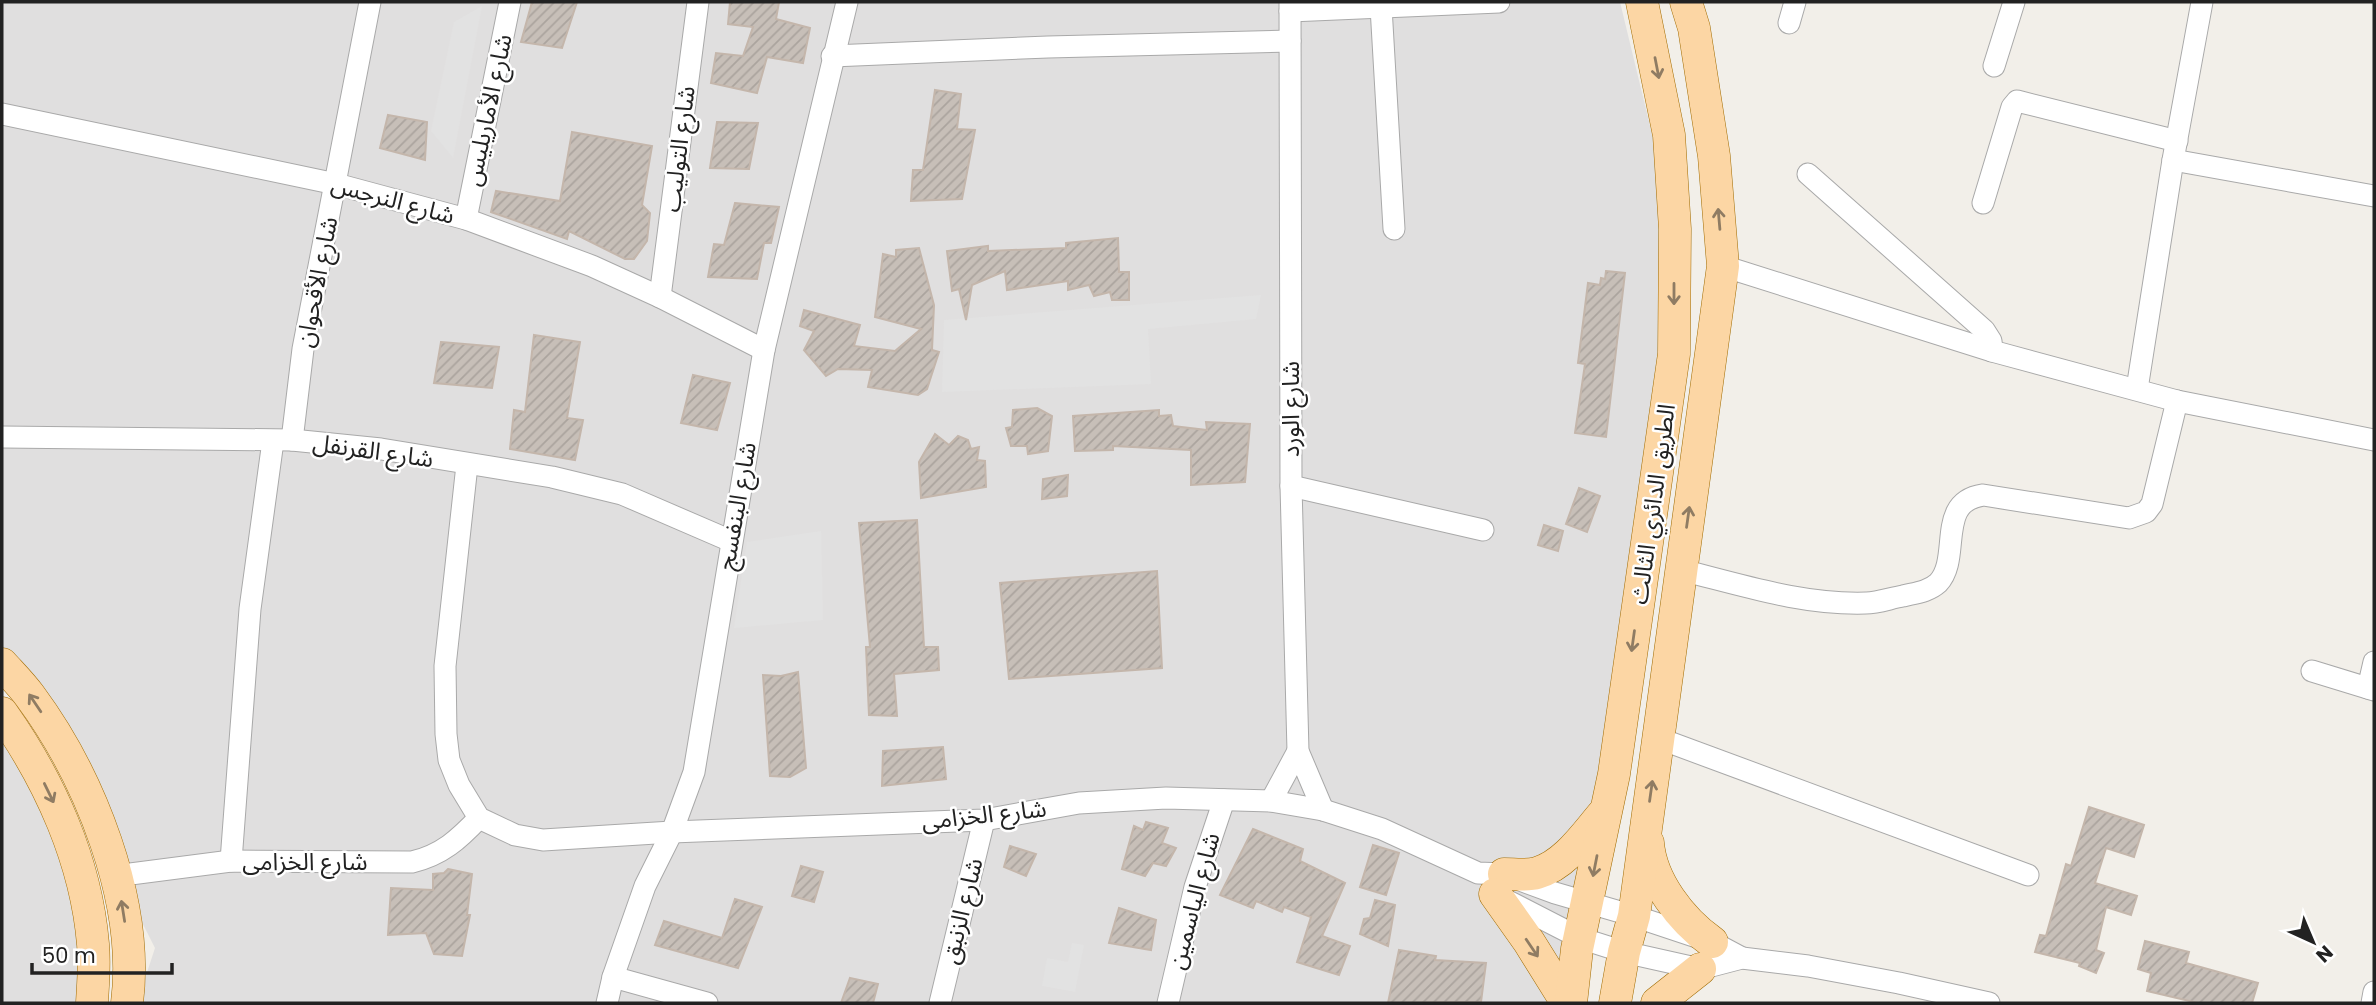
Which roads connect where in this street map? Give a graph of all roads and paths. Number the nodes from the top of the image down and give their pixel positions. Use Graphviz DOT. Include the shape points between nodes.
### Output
graph roads {
  1 [pos="370,2"];
  2 [pos="510,2"];
  3 [pos="698,2"];
  4 [pos="847,2"];
  5 [pos="1499,2"];
  6 [pos="1642,2"];
  7 [pos="1686,2"];
  8 [pos="1795,2"];
  9 [pos="2014,2"];
  10 [pos="2202,2"];
  11 [pos="1290,6"];
  12 [pos="1381,7"];
  13 [pos="1789,23"];
  14 [pos="1290,41"];
  15 [pos="832,56"];
  16 [pos="1994,66"];
  17 [pos="2,114"];
  18 [pos="2175,150"];
  19 [pos="1808,174"];
  20 [pos="336,184"];
  21 [pos="2374,195"];
  22 [pos="1983,203"];
  23 [pos="466,219"];
  24 [pos="1394,229"];
  25 [pos="1723,266"];
  26 [pos="660,297"];
  27 [pos="764,349"];
  28 [pos="1992,351"];
  29 [pos="2137,389"];
  30 [pos="2177,401"];
  31 [pos="2,437"];
  32 [pos="282,440"];
  33 [pos="2374,440"];
  34 [pos="467,465"];
  35 [pos="1291,486"];
  36 [pos="1483,530"];
  37 [pos="731,541"];
  38 [pos="1681,570"];
  39 [pos="2374,662"];
  40 [pos="2,664"];
  41 [pos="2312,671"];
  42 [pos="2371,689"];
  43 [pos="2,713"];
  44 [pos="1658,738"];
  45 [pos="1298,751"];
  46 [pos="1224,800"];
  47 [pos="1271,801"];
  48 [pos="1323,810"];
  49 [pos="1606,810"];
  50 [pos="479,818"];
  51 [pos="984,820"];
  52 [pos="1647,824"];
  53 [pos="672,832"];
  54 [pos="230,861"];
  55 [pos="2028,875"];
  56 [pos="115,876"];
  57 [pos="1492,881"];
  58 [pos="1588,902"];
  59 [pos="1634,916"];
  60 [pos="1580,938"];
  61 [pos="1624,952"];
  62 [pos="1706,956"];
  63 [pos="1742,958"];
  64 [pos="613,978"];
  65 [pos="2374,992"];
  66 [pos="92,1003"];
  67 [pos="127,1003"];
  68 [pos="607,1003"];
  69 [pos="707,1003"];
  70 [pos="940,1003"];
  71 [pos="1168,1003"];
  72 [pos="1569,1003"];
  73 [pos="1615,1003"];
  74 [pos="1657,1003"];
  75 [pos="1989,1003"];
  76 [pos="2371,1003"];
  1 -- 20 [label="street, شارع الأقحوان"];
  2 -- 23 [label="street, شارع الأماريليس"];
  3 -- 26 [label="street, شارع التوليب"];
  4 -- 15 [label="street, شارع البنفسج"];
  5 -- 12 [label="street"];
  6 -- 49 [label="main road, الطريق الدائري الثالث, one-way" via="1670,135 1674,354"];
  25 -- 7 [label="main road, الطريق الدائري الثالث, one-way" via="1714,156"];
  8 -- 13 [label="street"];
  9 -- 16 [label="street"];
  10 -- 18 [label="street"];
  11 -- 12 [label="street"];
  11 -- 14 [label="street, شارع الورد"];
  12 -- 24 [label="street"];
  14 -- 15 [label="street"];
  14 -- 35 [label="street, شارع الورد"];
  15 -- 27 [label="street, شارع البنفسج"];
  17 -- 20 [label="street, شارع النرجس"];
  18 -- 21 [label="street"];
  18 -- 22 [label="street" via="2017,101"];
  18 -- 29 [label="street"];
  19 -- 28 [label="street" via="1984,330"];
  20 -- 23 [label="street, شارع النرجس"];
  20 -- 32 [label="street, شارع الأقحوان"];
  23 -- 26 [label="street, شارع النرجس"];
  25 -- 28 [label="street"];
  38 -- 25 [label="main road, الطريق الدائري الثالث, one-way"];
  26 -- 27 [label="street, شارع النرجس"];
  27 -- 37 [label="street, شارع البنفسج"];
  28 -- 29 [label="street"];
  29 -- 30 [label="street"];
  30 -- 33 [label="street"];
  30 -- 38 [label="street" via="2152,504 2146,512 2129,518 1975,497 1958,509 1946,572 1927,590 1867,603 1786,597"];
  31 -- 32 [label="street, شارع القرنفل"];
  32 -- 34 [label="street, شارع القرنفل" via="381,449"];
  32 -- 54 [label="street, شارع الأقحوان" via="250,610"];
  34 -- 37 [label="street, شارع القرنفل" via="552,477 622,494"];
  34 -- 50 [label="street" via="445,666 446,734 449,760"];
  35 -- 36 [label="street"];
  35 -- 45 [label="street, شارع الورد"];
  37 -- 53 [label="street, شارع البنفسج" via="694,772"];
  38 -- 44 [label="main road, الطريق الدائري الثالث"];
  39 -- 42 [label="street"];
  56 -- 40 [label="main road, one-way" via="98,821 62,746 30,695"];
  41 -- 42 [label="street"];
  43 -- 66 [label="main road, one-way" via="26,747 75,857 93,945"];
  52 -- 44 [label="main road, الطريق الدائري الثالث, one-way"];
  44 -- 55 [label="street"];
  45 -- 47 [label="street"];
  45 -- 48 [label="street, شارع الورد"];
  46 -- 47 [label="street, شارع الخزامى"];
  46 -- 51 [label="street, شارع الخزامى" via="1079,803"];
  46 -- 71 [label="street, شارع الياسمين" via="1195,887"];
  47 -- 48 [label="street, شارع الخزامى"];
  48 -- 57 [label="street, شارع الخزامى" via="1401,837"];
  49 -- 57 [label="main road" via="1555,864 1537,873"];
  49 -- 58 [label="main road, الطريق الدائري الثالث, one-way"];
  50 -- 53 [label="street, شارع الخزامى" via="515,835 543,840"];
  50 -- 54 [label="street, شارع الخزامى" via="445,850 412,862"];
  51 -- 53 [label="street, شارع الخزامى"];
  51 -- 70 [label="street, شارع الزنبق"];
  52 -- 59 [label="main road, الطريق الدائري الثالث"];
  52 -- 62 [label="main road" via="1651,862 1662,886 1696,931"];
  53 -- 64 [label="street, شارع البنفسج" via="645,886"];
  54 -- 56 [label="street, شارع الخزامى"];
  67 -- 56 [label="main road, one-way" via="130,985 124,910"];
  57 -- 58 [label="street"];
  57 -- 60 [label="street"];
  57 -- 72 [label="main road, one-way"];
  58 -- 59 [label="street"];
  58 -- 60 [label="main road, الطريق الدائري الثالث"];
  59 -- 61 [label="main road, الطريق الدائري الثالث"];
  59 -- 62 [label="street"];
  60 -- 61 [label="street"];
  60 -- 72 [label="main road, الطريق الدائري الثالث"];
  61 -- 62 [label="street"];
  61 -- 73 [label="main road, الطريق الدائري الثالث"];
  62 -- 63 [label="street"];
  62 -- 63 [label="street"];
  62 -- 74 [label="main road"];
  63 -- 75 [label="street" via="1834,971"];
  64 -- 68 [label="street, شارع البنفسج"];
  64 -- 69 [label="street"];
  65 -- 76 [label="street"];
}
